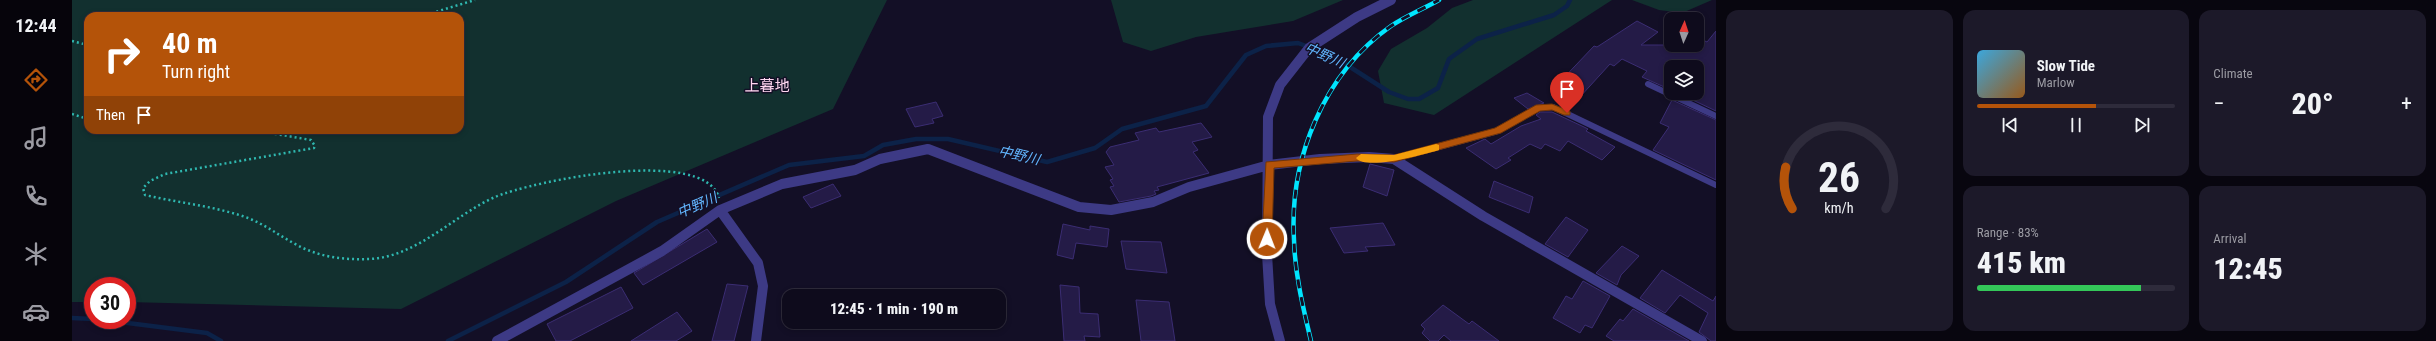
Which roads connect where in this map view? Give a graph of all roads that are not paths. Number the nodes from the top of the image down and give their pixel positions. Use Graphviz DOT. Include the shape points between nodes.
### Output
graph roads {
  1 [pos="1391,0"];
  2 [pos="1648,84"];
  3 [pos="1716,116"];
  4 [pos="1394,159"];
  5 [pos="1269,165"];
  6 [pos="1716,185"];
  7 [pos="720,210"];
  8 [pos="497,341"];
  9 [pos="756,341"];
  10 [pos="1280,341"];
  11 [pos="1702,341"];
  1 -- 5 [label="street" via="1322,39 1298,60 1280,84 1268,117"];
  2 -- 3 [label="lane"];
  4 -- 5 [label="street" via="1327,159"];
  4 -- 6 [label="lane" via="1498,131 1539,108 1552,107"];
  4 -- 11 [label="street" via="1483,216"];
  5 -- 7 [label="street" via="1189,187 1152,202 1111,210 1079,207 928,149 880,159 855,170 782,184"];
  5 -- 10 [label="street" via="1267,261 1270,304"];
  7 -- 8 [label="street" via="662,251"];
  7 -- 9 [label="street" via="758,263 762,286"];
}
